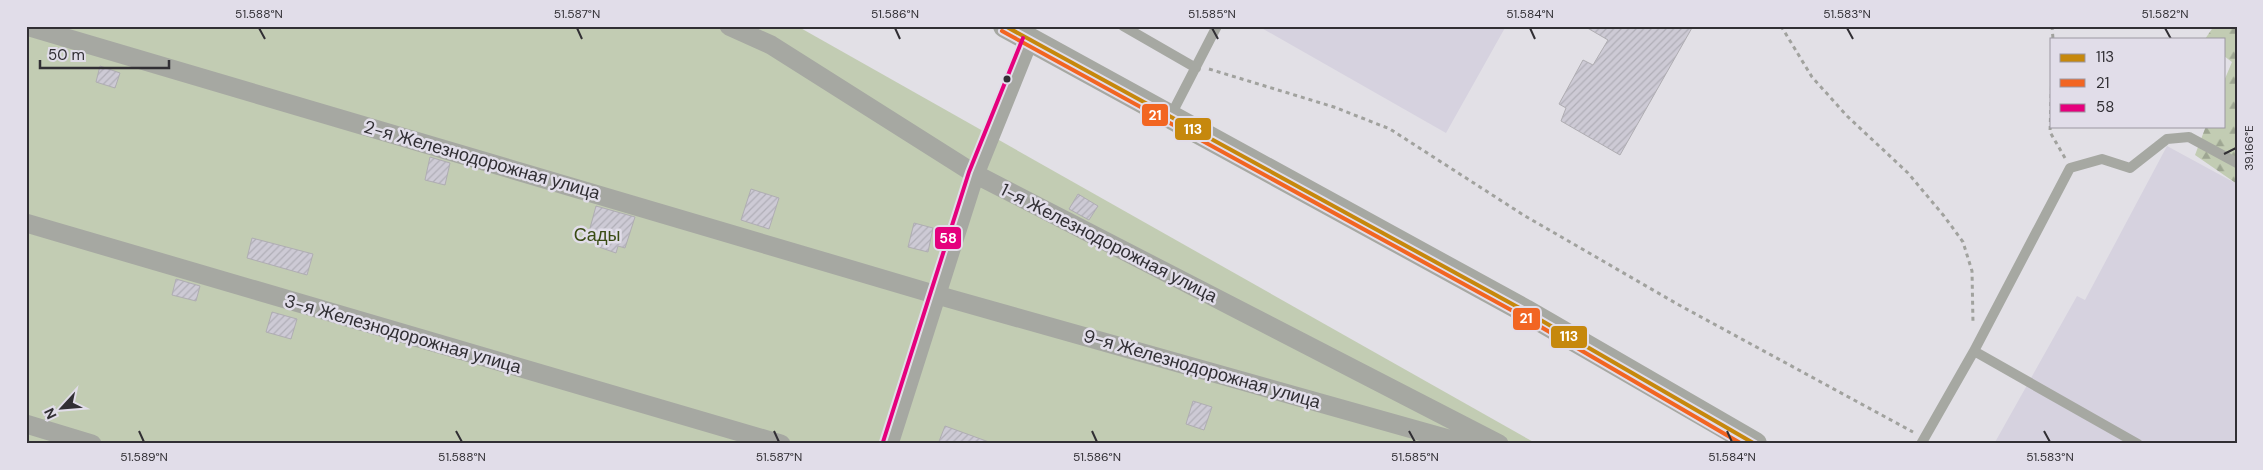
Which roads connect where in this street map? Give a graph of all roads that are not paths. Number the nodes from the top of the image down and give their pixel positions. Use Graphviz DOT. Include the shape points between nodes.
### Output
graph roads {
  1 [pos="26,26"];
  2 [pos="729,26"];
  3 [pos="1005,26"];
  4 [pos="1123,26"];
  5 [pos="1217,26"];
  6 [pos="1029,40"];
  7 [pos="1196,68"];
  8 [pos="1170,118"];
  9 [pos="2237,163"];
  10 [pos="975,174"];
  11 [pos="26,223"];
  12 [pos="937,295"];
  13 [pos="1974,351"];
  14 [pos="26,424"];
  15 [pos="1923,441"];
  16 [pos="92,444"];
  17 [pos="781,444"];
  18 [pos="890,444"];
  19 [pos="1466,444"];
  20 [pos="1499,444"];
  21 [pos="1755,444"];
  22 [pos="2138,444"];
  1 -- 12 [label="street, 2-я Железнодорожная улица"];
  2 -- 10 [label="street, 1-я Железнодорожная улица" via="772,45"];
  3 -- 6 [label="street"];
  4 -- 7 [label="lane"];
  5 -- 7 [label="lane"];
  6 -- 8 [label="street"];
  6 -- 10 [label="street"];
  7 -- 8 [label="lane"];
  8 -- 21 [label="street" via="1525,311"];
  9 -- 13 [label="lane" via="2189,137 2167,139 2130,168 2102,159 2070,168"];
  10 -- 12 [label="street"];
  10 -- 20 [label="street, 1-я Железнодорожная улица"];
  11 -- 17 [label="street, 3-я Железнодорожная улица"];
  12 -- 18 [label="street"];
  12 -- 19 [label="street, 9-я Железнодорожная улица"];
  13 -- 15 [label="lane"];
  13 -- 22 [label="lane"];
  14 -- 16 [label="street"];
}
